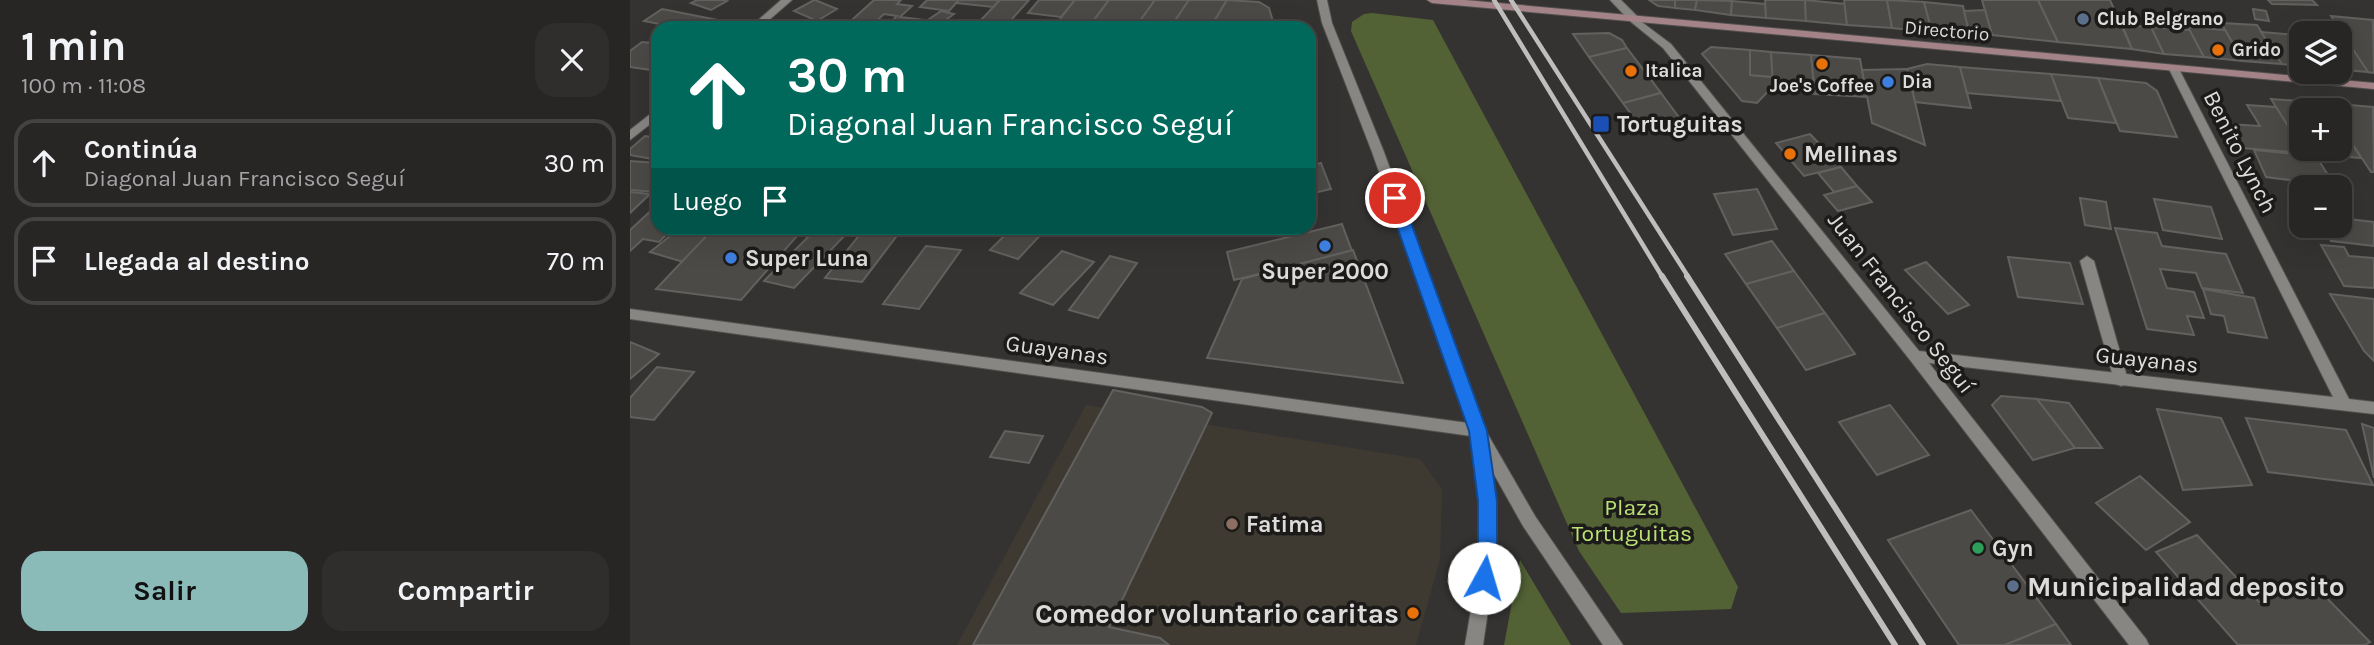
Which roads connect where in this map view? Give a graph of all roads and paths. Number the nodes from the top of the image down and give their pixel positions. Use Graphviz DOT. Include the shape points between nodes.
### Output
graph roads {
  1 [pos="786,0"];
  2 [pos="1322,0"];
  3 [pos="1432,0"];
  4 [pos="1615,0"];
  5 [pos="1636,20"];
  6 [pos="762,21"];
  7 [pos="2174,69"];
  8 [pos="2374,86"];
  9 [pos="651,118"];
  10 [pos="630,136"];
  11 [pos="2087,261"];
  12 [pos="630,314"];
  13 [pos="1915,356"];
  14 [pos="2121,380"];
  15 [pos="2344,404"];
  16 [pos="2374,408"];
  17 [pos="1478,431"];
  18 [pos="1474,645"];
  19 [pos="1614,645"];
  20 [pos="2140,645"];
  1 -- 6 [label="street"];
  2 -- 17 [label="street"];
  3 -- 5 [label="main road, Directorio"];
  4 -- 5 [label="street, Juan Francisco Seguí"];
  5 -- 7 [label="main road, Directorio"];
  5 -- 13 [label="street, Juan Francisco Seguí" via="1667,46"];
  7 -- 8 [label="main road, Directorio"];
  7 -- 15 [label="street, Benito Lynch"];
  9 -- 10 [label="street"];
  11 -- 14 [label="street"];
  12 -- 17 [label="street, Guayanas"];
  13 -- 14 [label="street, Guayanas"];
  13 -- 20 [label="street, Juan Francisco Seguí"];
  14 -- 15 [label="street, Guayanas"];
  15 -- 16 [label="street, Guayanas"];
  17 -- 18 [label="street" via="1488,556"];
  17 -- 19 [label="street" via="1529,521"];
}
